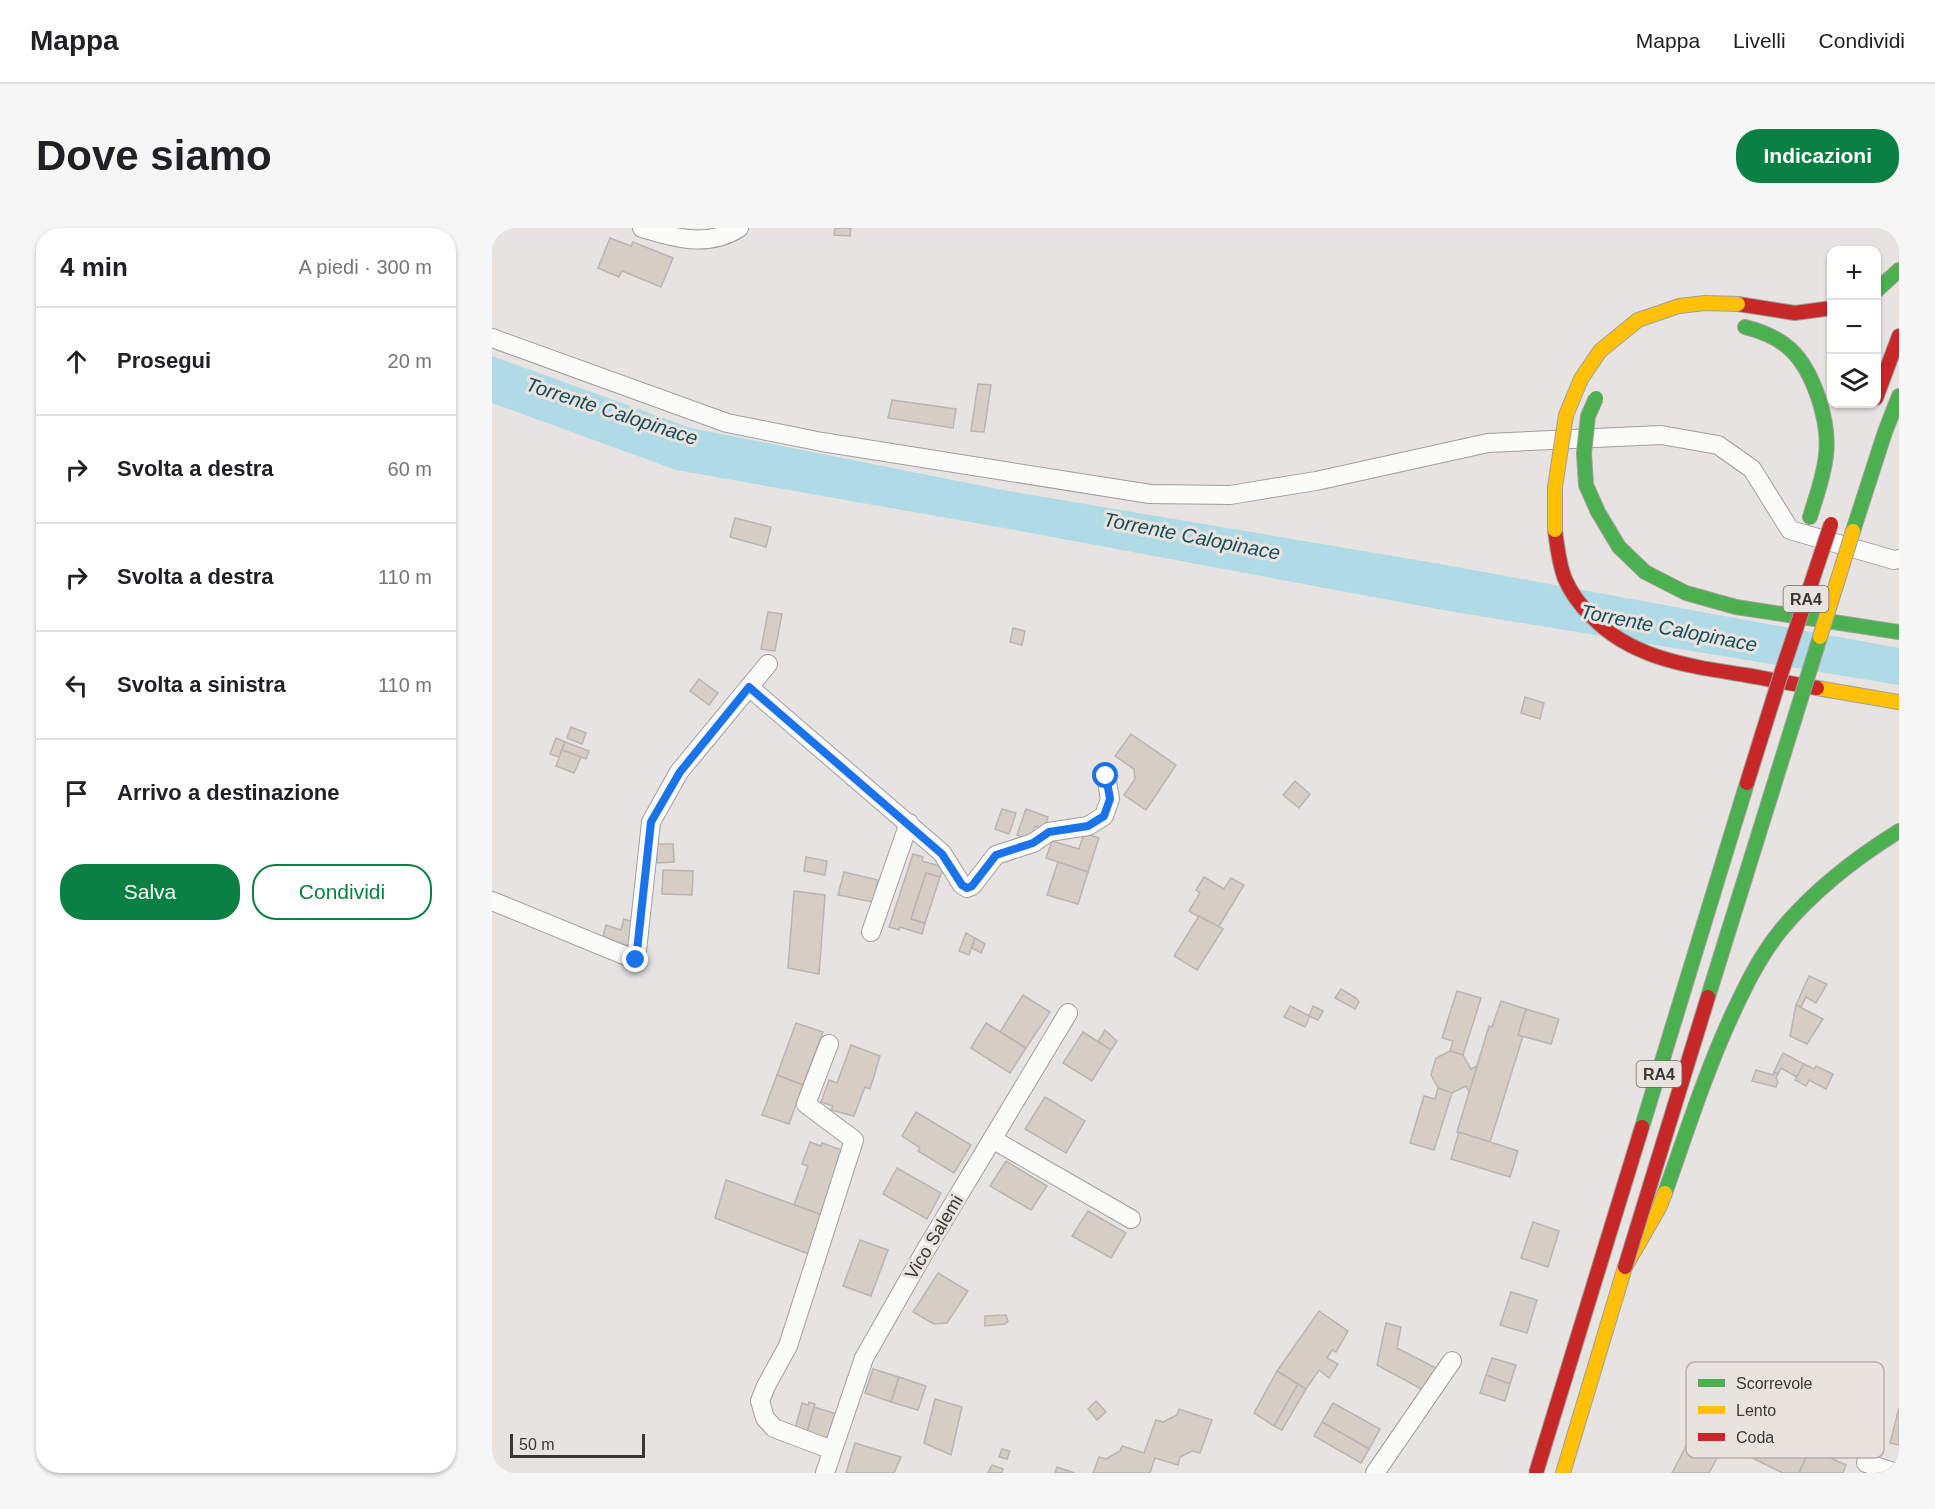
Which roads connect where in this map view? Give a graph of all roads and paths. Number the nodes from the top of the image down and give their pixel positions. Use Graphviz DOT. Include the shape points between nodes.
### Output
graph roads {
  1 [pos="642,228"];
  2 [pos="739,228"];
  3 [pos="1899,270"];
  4 [pos="1881,286"];
  5 [pos="1827,309"];
  6 [pos="1730,322"];
  7 [pos="1899,336"];
  8 [pos="492,338"];
  9 [pos="1881,385"];
  10 [pos="1601,387"];
  11 [pos="1899,396"];
  12 [pos="1833,518"];
  13 [pos="1801,549"];
  14 [pos="1899,559"];
  15 [pos="1786,602"];
  16 [pos="1780,624"];
  17 [pos="1899,632"];
  18 [pos="1779,645"];
  19 [pos="768,664"];
  20 [pos="1782,674"];
  21 [pos="749,687"];
  22 [pos="1899,702"];
  23 [pos="1106,776"];
  24 [pos="909,823"];
  25 [pos="1899,831"];
  26 [pos="492,901"];
  27 [pos="871,932"];
  28 [pos="1068,1013"];
  29 [pos="829,1044"];
  30 [pos="992,1139"];
  31 [pos="1131,1220"];
  32 [pos="1625,1267"];
  33 [pos="1452,1361"];
  34 [pos="832,1450"];
  35 [pos="1866,1463"];
  36 [pos="825,1473"];
  37 [pos="1375,1473"];
  38 [pos="1536,1473"];
  39 [pos="1563,1473"];
  40 [pos="1897,1473"];
  1 -- 2 [label="street" via="675,238 704,240"];
  3 -- 4 [label="highway"];
  5 -- 22 [label="highway, bridge" via="1795,313 1738,304 1679,306 1638,320 1600,351 1581,379 1566,415 1555,487 1559,558 1565,579 1581,606 1594,622 1626,645 1688,665"];
  6 -- 13 [label="highway" via="1775,338 1794,352 1823,410 1827,445 1824,473"];
  7 -- 9 [label="highway"];
  8 -- 14 [label="street" via="727,423 822,442 1150,494 1230,495 1316,481 1488,443 1661,435 1718,445 1752,469 1790,530"];
  10 -- 17 [label="highway, bridge" via="1588,416 1586,485 1619,547 1645,572 1686,593 1736,607"];
  11 -- 32 [label="highway, RA4, bridge" via="1853,531"];
  12 -- 20 [label="highway, RA4, bridge"];
  15 -- 16 [label="highway"];
  18 -- 20 [label="highway"];
  19 -- 21 [label="street"];
  20 -- 38 [label="highway, RA4, bridge"];
  21 -- 24 [label="street"];
  21 -- 26 [label="street" via="680,772 651,822 636,960"];
  23 -- 24 [label="street" via="1110,799 1104,816 1088,826 1049,832 1033,843 996,855 967,888 942,854"];
  24 -- 27 [label="street"];
  25 -- 32 [label="highway, bridge" via="1824,884 1780,931 1750,975 1714,1055 1660,1206"];
  28 -- 30 [label="street, Vico Salemi"];
  29 -- 34 [label="street" via="806,1104 854,1140 788,1346 760,1401 765,1418 774,1428"];
  30 -- 31 [label="street"];
  30 -- 34 [label="street, Vico Salemi" via="864,1358"];
  32 -- 39 [label="highway, RA4"];
  33 -- 37 [label="street"];
  34 -- 36 [label="street, Vico Salemi"];
  35 -- 40 [label="street"];
}
